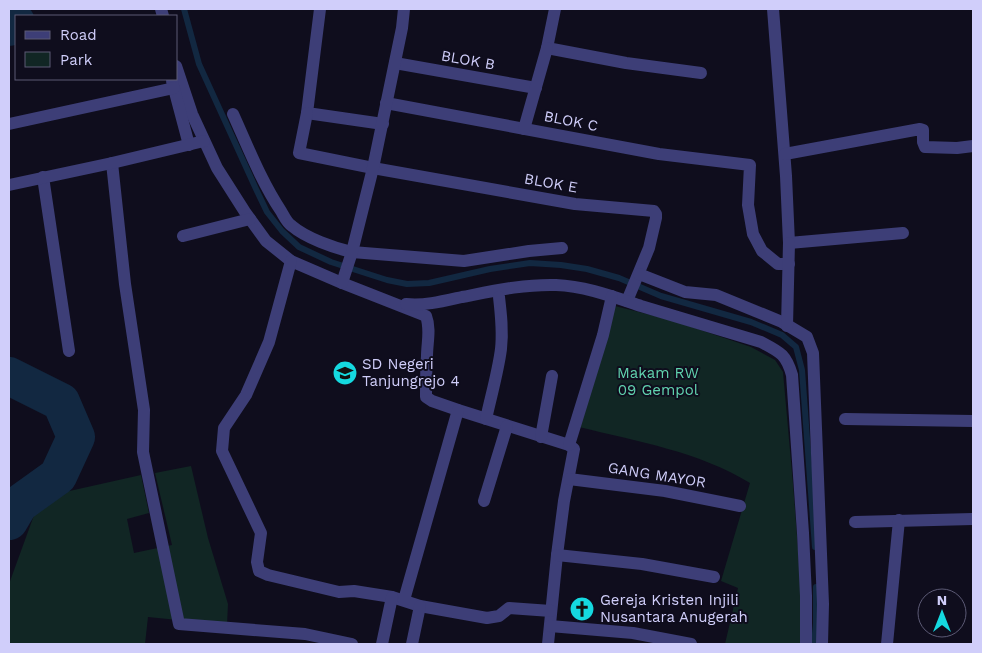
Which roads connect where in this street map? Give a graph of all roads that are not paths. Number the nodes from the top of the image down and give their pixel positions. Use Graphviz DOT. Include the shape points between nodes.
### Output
graph roads {
  1 [pos="320,9"];
  2 [pos="404,9"];
  3 [pos="555,9"];
  4 [pos="773,9"];
  5 [pos="547,48"];
  6 [pos="394,63"];
  7 [pos="178,72"];
  8 [pos="702,73"];
  9 [pos="173,83"];
  10 [pos="536,88"];
  11 [pos="386,104"];
  12 [pos="307,112"];
  13 [pos="233,114"];
  14 [pos="9,124"];
  15 [pos="383,124"];
  16 [pos="524,129"];
  17 [pos="204,141"];
  18 [pos="189,145"];
  19 [pos="973,146"];
  20 [pos="784,154"];
  21 [pos="112,163"];
  22 [pos="373,168"];
  23 [pos="43,177"];
  24 [pos="9,185"];
  25 [pos="250,219"];
  26 [pos="903,233"];
  27 [pos="183,236"];
  28 [pos="789,243"];
  29 [pos="562,248"];
  30 [pos="351,256"];
  31 [pos="291,261"];
  32 [pos="789,264"];
  33 [pos="638,276"];
  34 [pos="343,280"];
  35 [pos="612,296"];
  36 [pos="499,297"];
  37 [pos="629,297"];
  38 [pos="391,302"];
  39 [pos="787,326"];
  40 [pos="69,351"];
  41 [pos="791,369"];
  42 [pos="813,369"];
  43 [pos="552,376"];
  44 [pos="458,410"];
  45 [pos="486,419"];
  46 [pos="845,419"];
  47 [pos="973,421"];
  48 [pos="507,426"];
  49 [pos="541,437"];
  50 [pos="569,445"];
  51 [pos="569,479"];
  52 [pos="484,501"];
  53 [pos="740,506"];
  54 [pos="973,519"];
  55 [pos="899,520"];
  56 [pos="855,522"];
  57 [pos="556,555"];
  58 [pos="714,577"];
  59 [pos="398,599"];
  60 [pos="420,606"];
  61 [pos="551,611"];
  62 [pos="550,626"];
  63 [pos="352,644"];
  64 [pos="382,644"];
  65 [pos="412,644"];
  66 [pos="548,644"];
  67 [pos="691,644"];
  68 [pos="806,644"];
  69 [pos="822,644"];
  70 [pos="887,644"];
  1 -- 12 [label="street"];
  2 -- 6 [label="street"];
  3 -- 5 [label="street"];
  4 -- 20 [label="street"];
  5 -- 8 [label="street"];
  5 -- 10 [label="street"];
  6 -- 10 [label="street, BLOK B"];
  6 -- 11 [label="street"];
  7 -- 17 [label="street"];
  9 -- 14 [label="street"];
  9 -- 18 [label="street"];
  10 -- 16 [label="street"];
  11 -- 15 [label="street"];
  11 -- 16 [label="street, BLOK C"];
  12 -- 15 [label="street"];
  12 -- 22 [label="street" via="299,153"];
  13 -- 30 [label="street" via="260,175 291,226"];
  15 -- 22 [label="street"];
  16 -- 32 [label="street, BLOK C" via="659,154 750,165 748,205 753,234 762,251 778,264"];
  17 -- 18 [label="street"];
  17 -- 25 [label="street"];
  18 -- 21 [label="street"];
  19 -- 20 [label="street" via="925,147 923,130 920,129"];
  20 -- 28 [label="street"];
  21 -- 23 [label="street"];
  21 -- 63 [label="street" via="125,284 144,410 143,452 179,624 306,634"];
  22 -- 30 [label="street"];
  22 -- 33 [label="street, BLOK E" via="575,204 654,211 656,218 649,248"];
  23 -- 24 [label="street"];
  23 -- 40 [label="street"];
  25 -- 27 [label="street"];
  25 -- 31 [label="street" via="266,242"];
  26 -- 28 [label="street"];
  28 -- 32 [label="street"];
  29 -- 30 [label="street" via="464,261"];
  30 -- 34 [label="street"];
  31 -- 34 [label="street"];
  31 -- 59 [label="street" via="269,342 246,395 224,428 222,451 261,533 259,571 339,592 354,591"];
  32 -- 39 [label="street"];
  33 -- 37 [label="street"];
  33 -- 39 [label="street" via="685,292 716,295"];
  34 -- 38 [label="street"];
  35 -- 37 [label="street"];
  35 -- 38 [label="street" via="558,285 496,290 428,304"];
  35 -- 50 [label="street"];
  36 -- 45 [label="street" via="501,348"];
  37 -- 41 [label="street" via="761,342 780,352"];
  38 -- 44 [label="street" via="426,316 429,330 426,397"];
  39 -- 42 [label="street" via="807,337 813,352"];
  41 -- 42 [label="street"];
  41 -- 68 [label="street" via="804,542"];
  42 -- 69 [label="street"];
  43 -- 49 [label="street"];
  44 -- 45 [label="street"];
  44 -- 59 [label="street"];
  45 -- 48 [label="street"];
  46 -- 47 [label="street"];
  48 -- 49 [label="street"];
  48 -- 52 [label="street"];
  49 -- 50 [label="street"];
  50 -- 51 [label="street" via="574,449"];
  51 -- 53 [label="street, GANG MAYOR" via="665,491"];
  51 -- 57 [label="street"];
  54 -- 55 [label="street"];
  55 -- 56 [label="street"];
  55 -- 70 [label="street"];
  57 -- 58 [label="street" via="642,564"];
  57 -- 61 [label="street"];
  59 -- 60 [label="street"];
  59 -- 64 [label="street"];
  60 -- 61 [label="street" via="487,618 499,616 509,608"];
  60 -- 65 [label="street"];
  61 -- 62 [label="street"];
  62 -- 66 [label="street"];
  62 -- 67 [label="street" via="633,633"];
}
